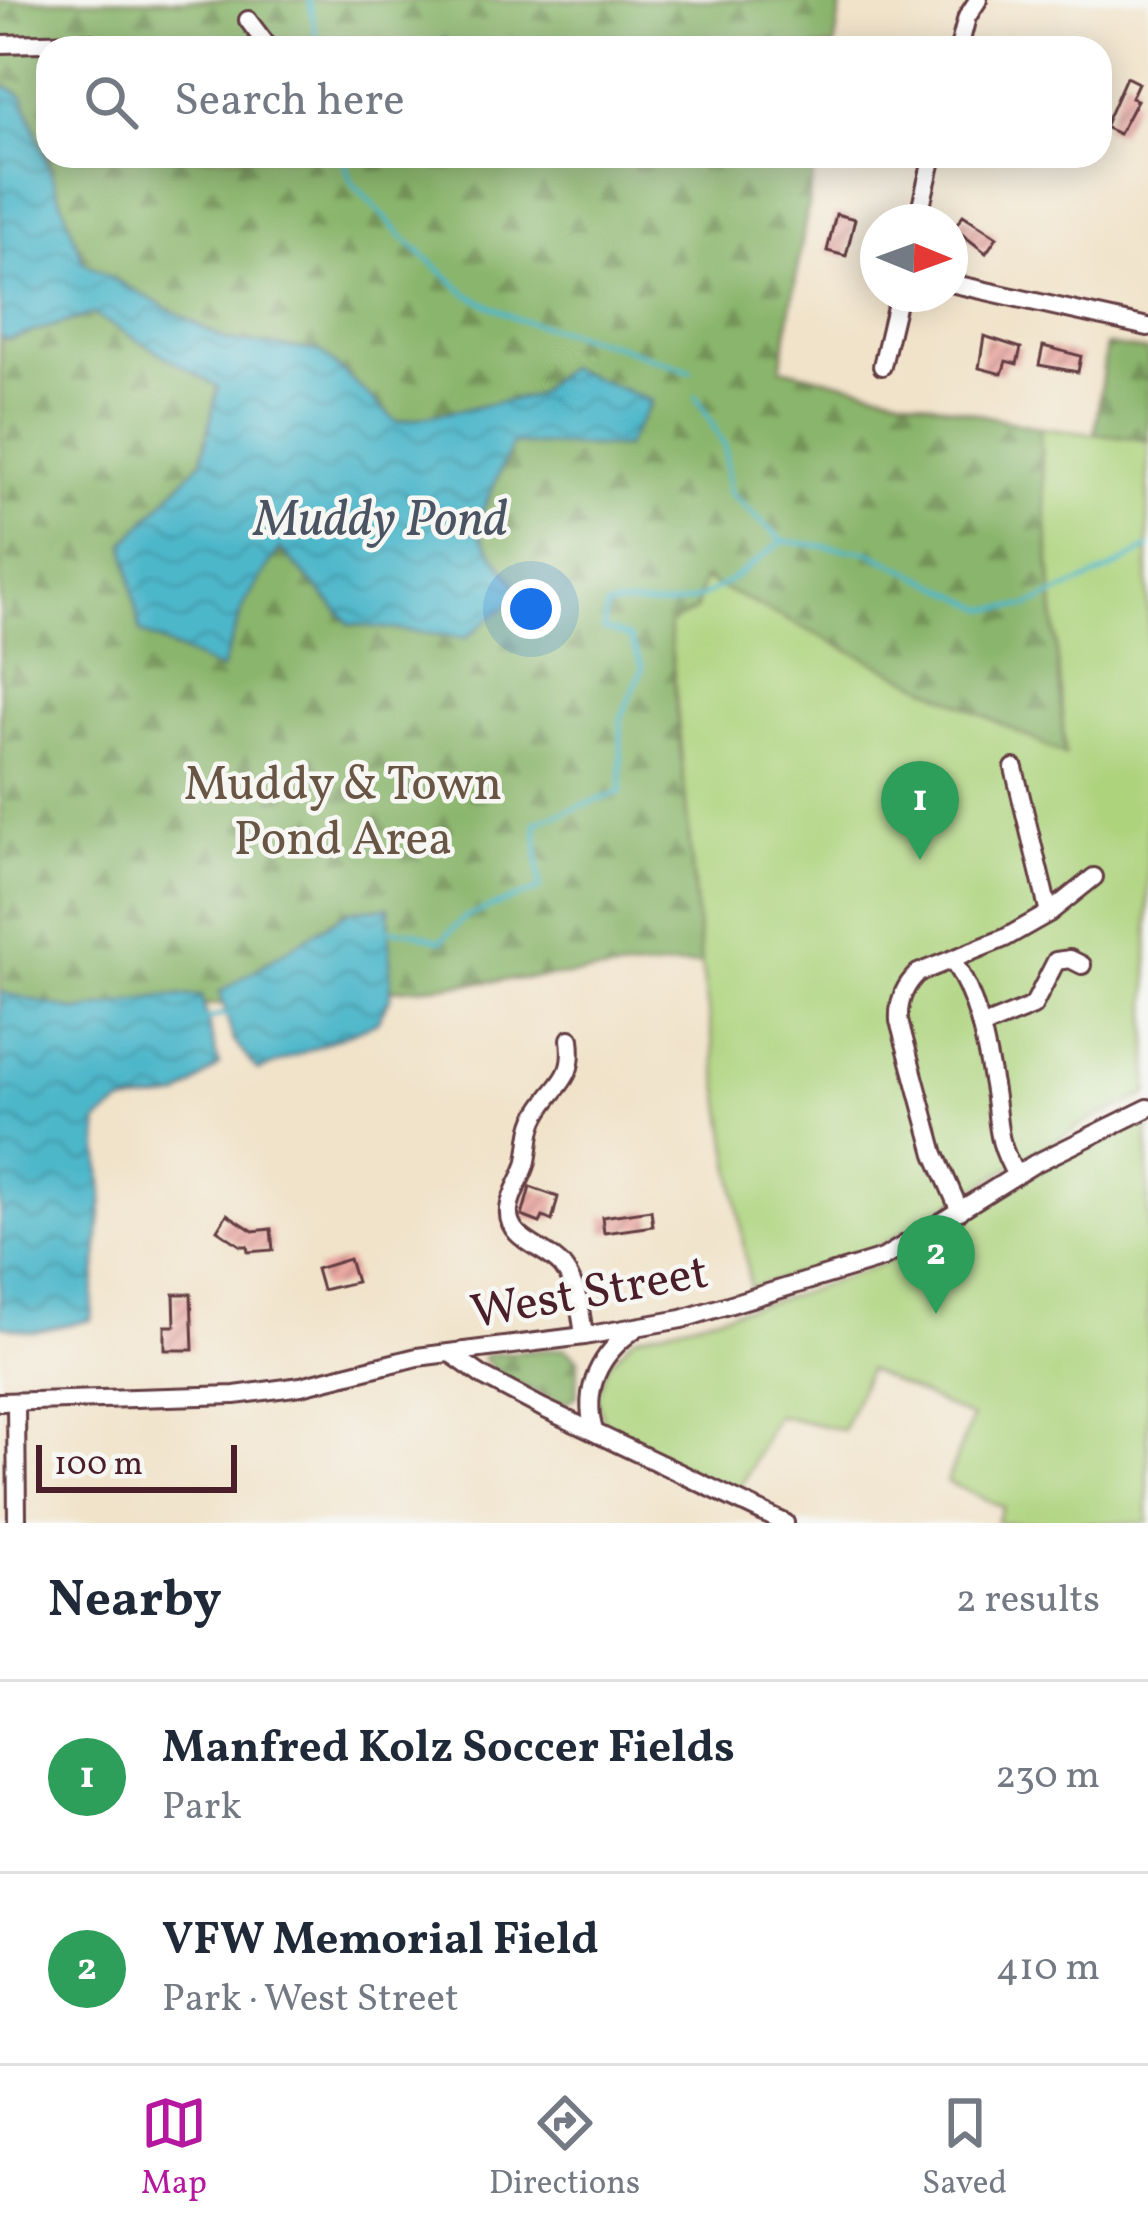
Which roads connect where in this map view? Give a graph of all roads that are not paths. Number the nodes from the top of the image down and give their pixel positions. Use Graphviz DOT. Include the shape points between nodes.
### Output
graph roads {
  1 [pos="978,0"];
  2 [pos="248,20"];
  3 [pos="259,36"];
  4 [pos="962,36"];
  5 [pos="36,43"];
  6 [pos="0,44"];
  7 [pos="930,168"];
  8 [pos="921,204"];
  9 [pos="968,287"];
  10 [pos="895,312"];
  11 [pos="1147,323"];
  12 [pos="882,366"];
  13 [pos="1014,767"];
  14 [pos="1094,877"];
  15 [pos="1049,914"];
  16 [pos="952,960"];
  17 [pos="1082,965"];
  18 [pos="981,1027"];
  19 [pos="570,1039"];
  20 [pos="1148,1108"];
  21 [pos="1016,1175"];
  22 [pos="960,1211"];
  23 [pos="636,1328"];
  24 [pos="584,1336"];
  25 [pos="450,1353"];
  26 [pos="8,1402"];
  27 [pos="594,1431"];
  28 [pos="17,1523"];
  29 [pos="785,1523"];
  1 -- 4 [label="street"];
  2 -- 3 [label="street"];
  5 -- 6 [label="street"];
  7 -- 8 [label="street"];
  9 -- 11 [label="street"];
  10 -- 12 [label="street"];
  13 -- 15 [label="street"];
  14 -- 15 [label="street"];
  15 -- 16 [label="street"];
  16 -- 18 [label="street"];
  16 -- 22 [label="street" via="910,981 898,1019 935,1154"];
  17 -- 18 [label="street" via="1056,961 1033,1006"];
  18 -- 21 [label="street" via="998,1138"];
  19 -- 24 [label="street" via="570,1070 530,1130 509,1210 511,1226 571,1280"];
  20 -- 21 [label="street, West Street"];
  21 -- 22 [label="street, West Street"];
  22 -- 23 [label="street, West Street" via="865,1265"];
  23 -- 24 [label="street, West Street"];
  23 -- 27 [label="street" via="594,1378"];
  24 -- 25 [label="street, West Street"];
  25 -- 26 [label="street, West Street" via="235,1395"];
  25 -- 27 [label="street"];
  26 -- 28 [label="street"];
  27 -- 29 [label="street"];
}
